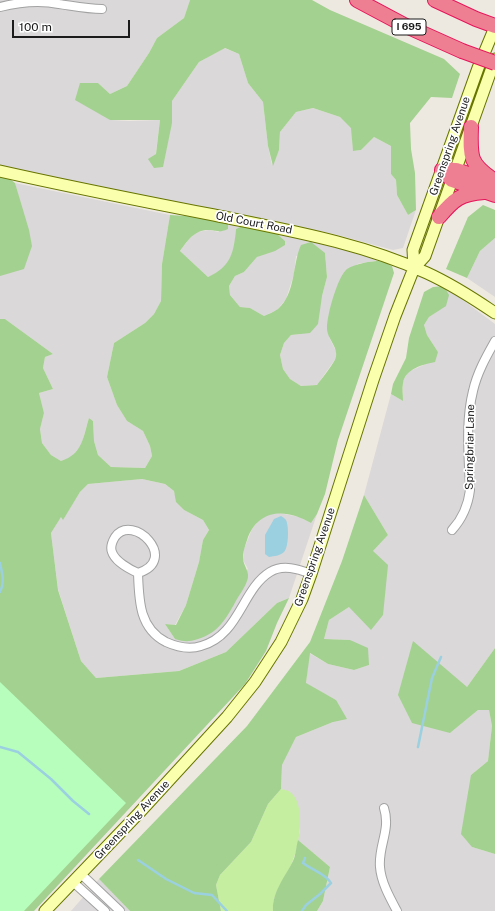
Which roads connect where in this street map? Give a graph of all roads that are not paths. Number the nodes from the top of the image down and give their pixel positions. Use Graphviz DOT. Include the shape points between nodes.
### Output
graph roads {
  1 [pos="357,0"];
  2 [pos="435,0"];
  3 [pos="447,0"];
  4 [pos="0,7"];
  5 [pos="102,9"];
  6 [pos="475,18"];
  7 [pos="495,26"];
  8 [pos="495,59"];
  9 [pos="495,63"];
  10 [pos="470,128"];
  11 [pos="0,171"];
  12 [pos="450,173"];
  13 [pos="493,188"];
  14 [pos="439,217"];
  15 [pos="414,268"];
  16 [pos="495,313"];
  17 [pos="495,341"];
  18 [pos="452,530"];
  19 [pos="138,573"];
  20 [pos="311,574"];
  21 [pos="384,808"];
  22 [pos="77,878"];
  23 [pos="45,911"];
  24 [pos="105,911"];
  25 [pos="120,911"];
  26 [pos="397,911"];
  1 -- 9 [label="highway, I 695, bridge" via="404,25"];
  2 -- 6 [label="highway"];
  3 -- 6 [label="highway"];
  4 -- 5 [label="street" via="41,2"];
  6 -- 7 [label="highway"];
  7 -- 12 [label="main road, Greenspring Avenue" via="478,68"];
  8 -- 10 [label="main road, Greenspring Avenue"];
  10 -- 12 [label="main road, Greenspring Avenue"];
  10 -- 13 [label="highway" via="470,154"];
  11 -- 15 [label="main road, Old Court Road" via="328,239"];
  12 -- 13 [label="highway"];
  12 -- 14 [label="main road, Greenspring Avenue"];
  12 -- 15 [label="main road, Greenspring Avenue" via="414,250"];
  13 -- 14 [label="highway" via="462,196"];
  14 -- 15 [label="main road, Greenspring Avenue" via="425,256"];
  15 -- 16 [label="main road, Old Court Road" via="450,285"];
  15 -- 20 [label="main road, Greenspring Avenue" via="377,366"];
  17 -- 18 [label="street, Springbriar Lane" via="472,392 469,420 469,500 463,516"];
  19 -- 19 [label="street" via="154,562 155,551 152,544 135,530 121,531 110,546 112,553 129,569"];
  19 -- 20 [label="street" via="141,612 148,628 175,646 196,648 220,637 264,576 280,568 296,568"];
  20 -- 22 [label="main road, Greenspring Avenue" via="281,642 241,701"];
  21 -- 26 [label="street" via="387,822 380,867"];
  22 -- 23 [label="main road, Greenspring Avenue"];
  22 -- 24 [label="street"];
  22 -- 25 [label="street"];
}
